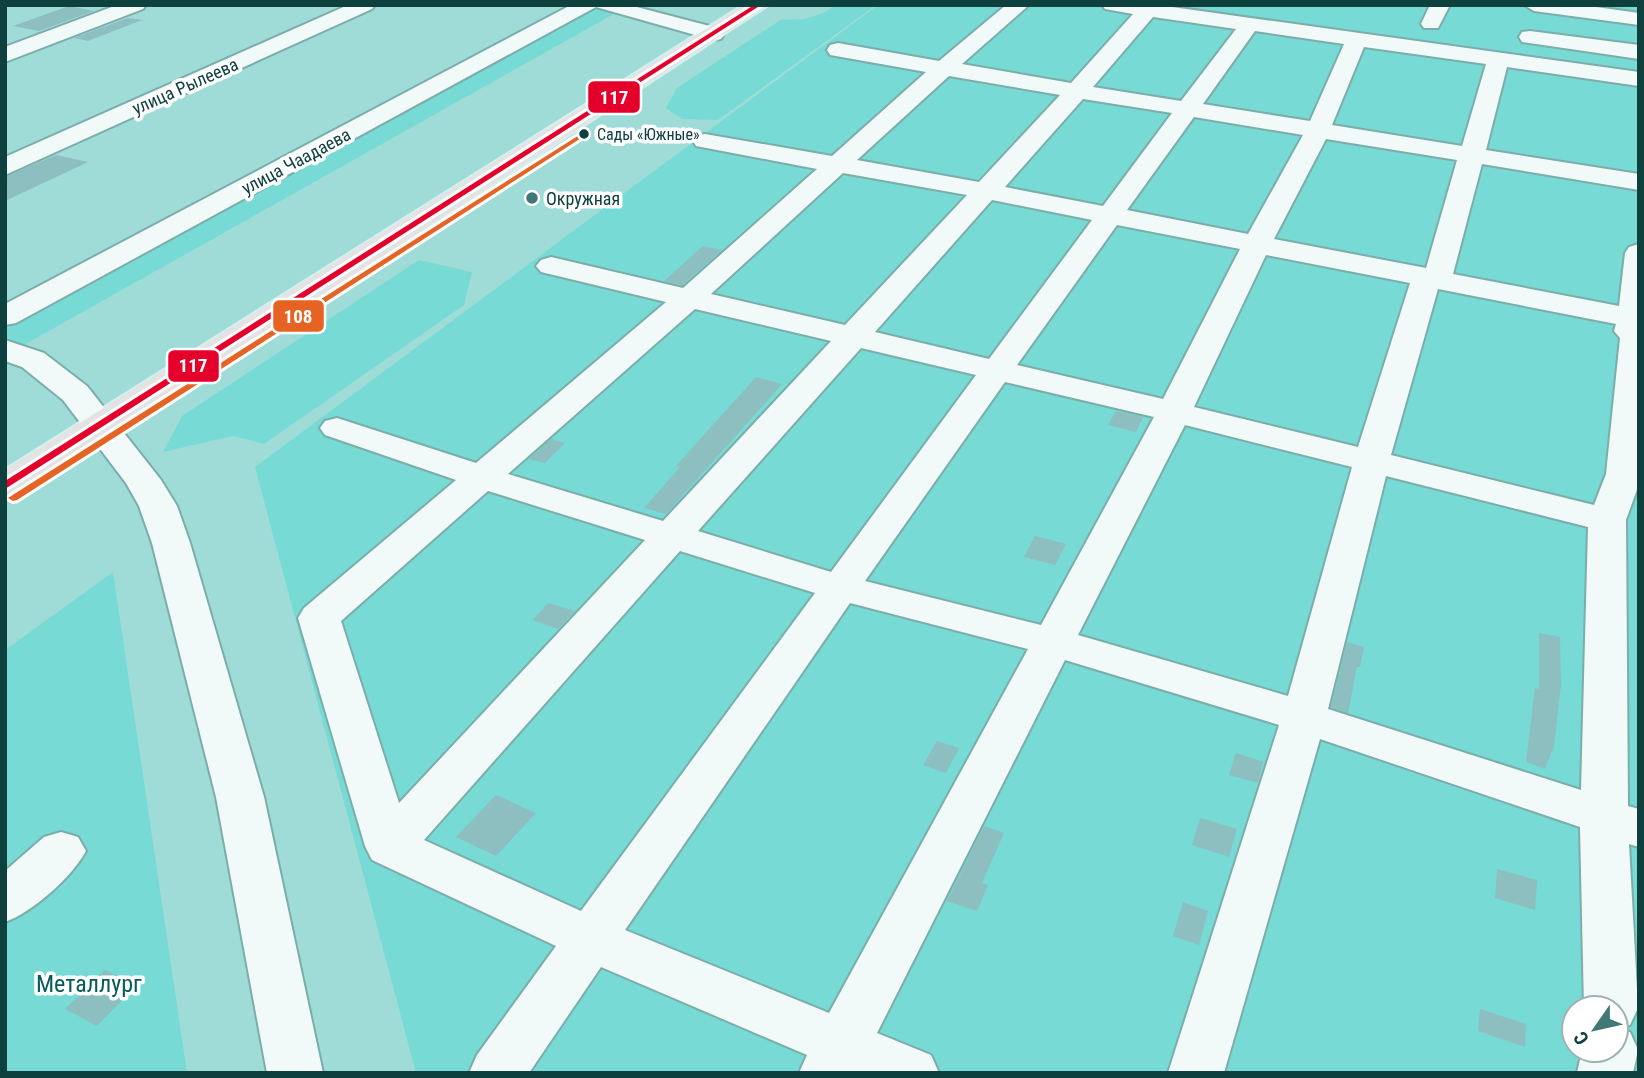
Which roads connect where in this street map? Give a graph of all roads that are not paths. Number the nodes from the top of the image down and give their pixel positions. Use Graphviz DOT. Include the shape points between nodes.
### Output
graph roads {
  1 [pos="136,5"];
  2 [pos="365,5"];
  3 [pos="587,5"];
  4 [pos="605,5"];
  5 [pos="758,5"];
  6 [pos="1019,5"];
  7 [pos="1112,5"];
  8 [pos="1534,5"];
  9 [pos="1148,10"];
  10 [pos="1435,15"];
  11 [pos="1639,19"];
  12 [pos="1406,20"];
  13 [pos="1249,25"];
  14 [pos="1458,27"];
  15 [pos="713,34"];
  16 [pos="1514,35"];
  17 [pos="1356,40"];
  18 [pos="838,50"];
  19 [pos="1639,52"];
  20 [pos="5,55"];
  21 [pos="1498,60"];
  22 [pos="943,69"];
  23 [pos="1639,79"];
  24 [pos="1077,90"];
  25 [pos="1187,109"];
  26 [pos="1318,130"];
  27 [pos="705,141"];
  28 [pos="1473,155"];
  29 [pos="838,166"];
  30 [pos="5,167"];
  31 [pos="1639,182"];
  32 [pos="986,191"];
  33 [pos="1109,215"];
  34 [pos="1257,244"];
  35 [pos="1639,253"];
  36 [pos="551,266"];
  37 [pos="1431,279"];
  38 [pos="689,298"];
  39 [pos="5,316"];
  40 [pos="1636,328"];
  41 [pos="851,337"];
  42 [pos="5,350"];
  43 [pos="997,371"];
  44 [pos="1174,412"];
  45 [pos="101,425"];
  46 [pos="337,428"];
  47 [pos="1371,463"];
  48 [pos="481,477"];
  49 [pos="5,486"];
  50 [pos="1607,520"];
  51 [pos="672,534"];
  52 [pos="841,588"];
  53 [pos="1054,642"];
  54 [pos="1304,717"];
  55 [pos="1621,823"];
  56 [pos="390,846"];
  57 [pos="61,851"];
  58 [pos="5,901"];
  59 [pos="591,939"];
  60 [pos="1612,994"];
  61 [pos="834,1059"];
  62 [pos="295,1073"];
  63 [pos="498,1073"];
  64 [pos="911,1073"];
  65 [pos="1196,1073"];
  1 -- 20 [label="street"];
  2 -- 30 [label="street, улица Рылеева"];
  3 -- 39 [label="street, улица Чаадаева"];
  4 -- 15 [label="street"];
  5 -- 15 [label="highway"];
  6 -- 22 [label="street"];
  7 -- 9 [label="street"];
  8 -- 11 [label="street"];
  9 -- 13 [label="street"];
  9 -- 24 [label="street"];
  10 -- 12 [label="street"];
  10 -- 14 [label="street"];
  13 -- 17 [label="street"];
  13 -- 25 [label="street"];
  15 -- 45 [label="highway"];
  16 -- 19 [label="street"];
  17 -- 21 [label="street"];
  17 -- 26 [label="street"];
  18 -- 22 [label="street"];
  21 -- 23 [label="street"];
  21 -- 28 [label="street"];
  22 -- 24 [label="street"];
  22 -- 29 [label="street"];
  24 -- 25 [label="street"];
  24 -- 32 [label="street"];
  25 -- 26 [label="street"];
  25 -- 33 [label="street"];
  26 -- 28 [label="street"];
  26 -- 34 [label="street"];
  27 -- 29 [label="street"];
  28 -- 31 [label="street"];
  28 -- 37 [label="street"];
  29 -- 32 [label="street"];
  29 -- 38 [label="street"];
  32 -- 33 [label="street"];
  32 -- 41 [label="street"];
  33 -- 34 [label="street"];
  33 -- 43 [label="street"];
  34 -- 37 [label="street"];
  34 -- 44 [label="street"];
  35 -- 40 [label="street"];
  36 -- 38 [label="street"];
  37 -- 40 [label="street"];
  37 -- 47 [label="street"];
  38 -- 41 [label="street"];
  38 -- 48 [label="street"];
  40 -- 50 [label="street" via="1624,474"];
  41 -- 43 [label="street"];
  41 -- 51 [label="street"];
  42 -- 45 [label="street" via="33,360 75,393"];
  43 -- 44 [label="street"];
  43 -- 52 [label="street"];
  44 -- 47 [label="street"];
  44 -- 53 [label="street"];
  45 -- 49 [label="highway"];
  45 -- 62 [label="street" via="143,480 172,542 240,797"];
  46 -- 48 [label="street"];
  47 -- 50 [label="street"];
  47 -- 54 [label="street"];
  48 -- 51 [label="street"];
  48 -- 56 [label="street" via="318,618"];
  50 -- 55 [label="street"];
  51 -- 52 [label="street"];
  51 -- 56 [label="street"];
  52 -- 53 [label="street"];
  52 -- 59 [label="street"];
  53 -- 54 [label="street"];
  53 -- 61 [label="street"];
  54 -- 55 [label="street"];
  54 -- 65 [label="street"];
  55 -- 60 [label="street"];
  56 -- 59 [label="street"];
  57 -- 58 [label="street"];
  59 -- 61 [label="street"];
  59 -- 63 [label="street"];
  61 -- 64 [label="street"];
}
